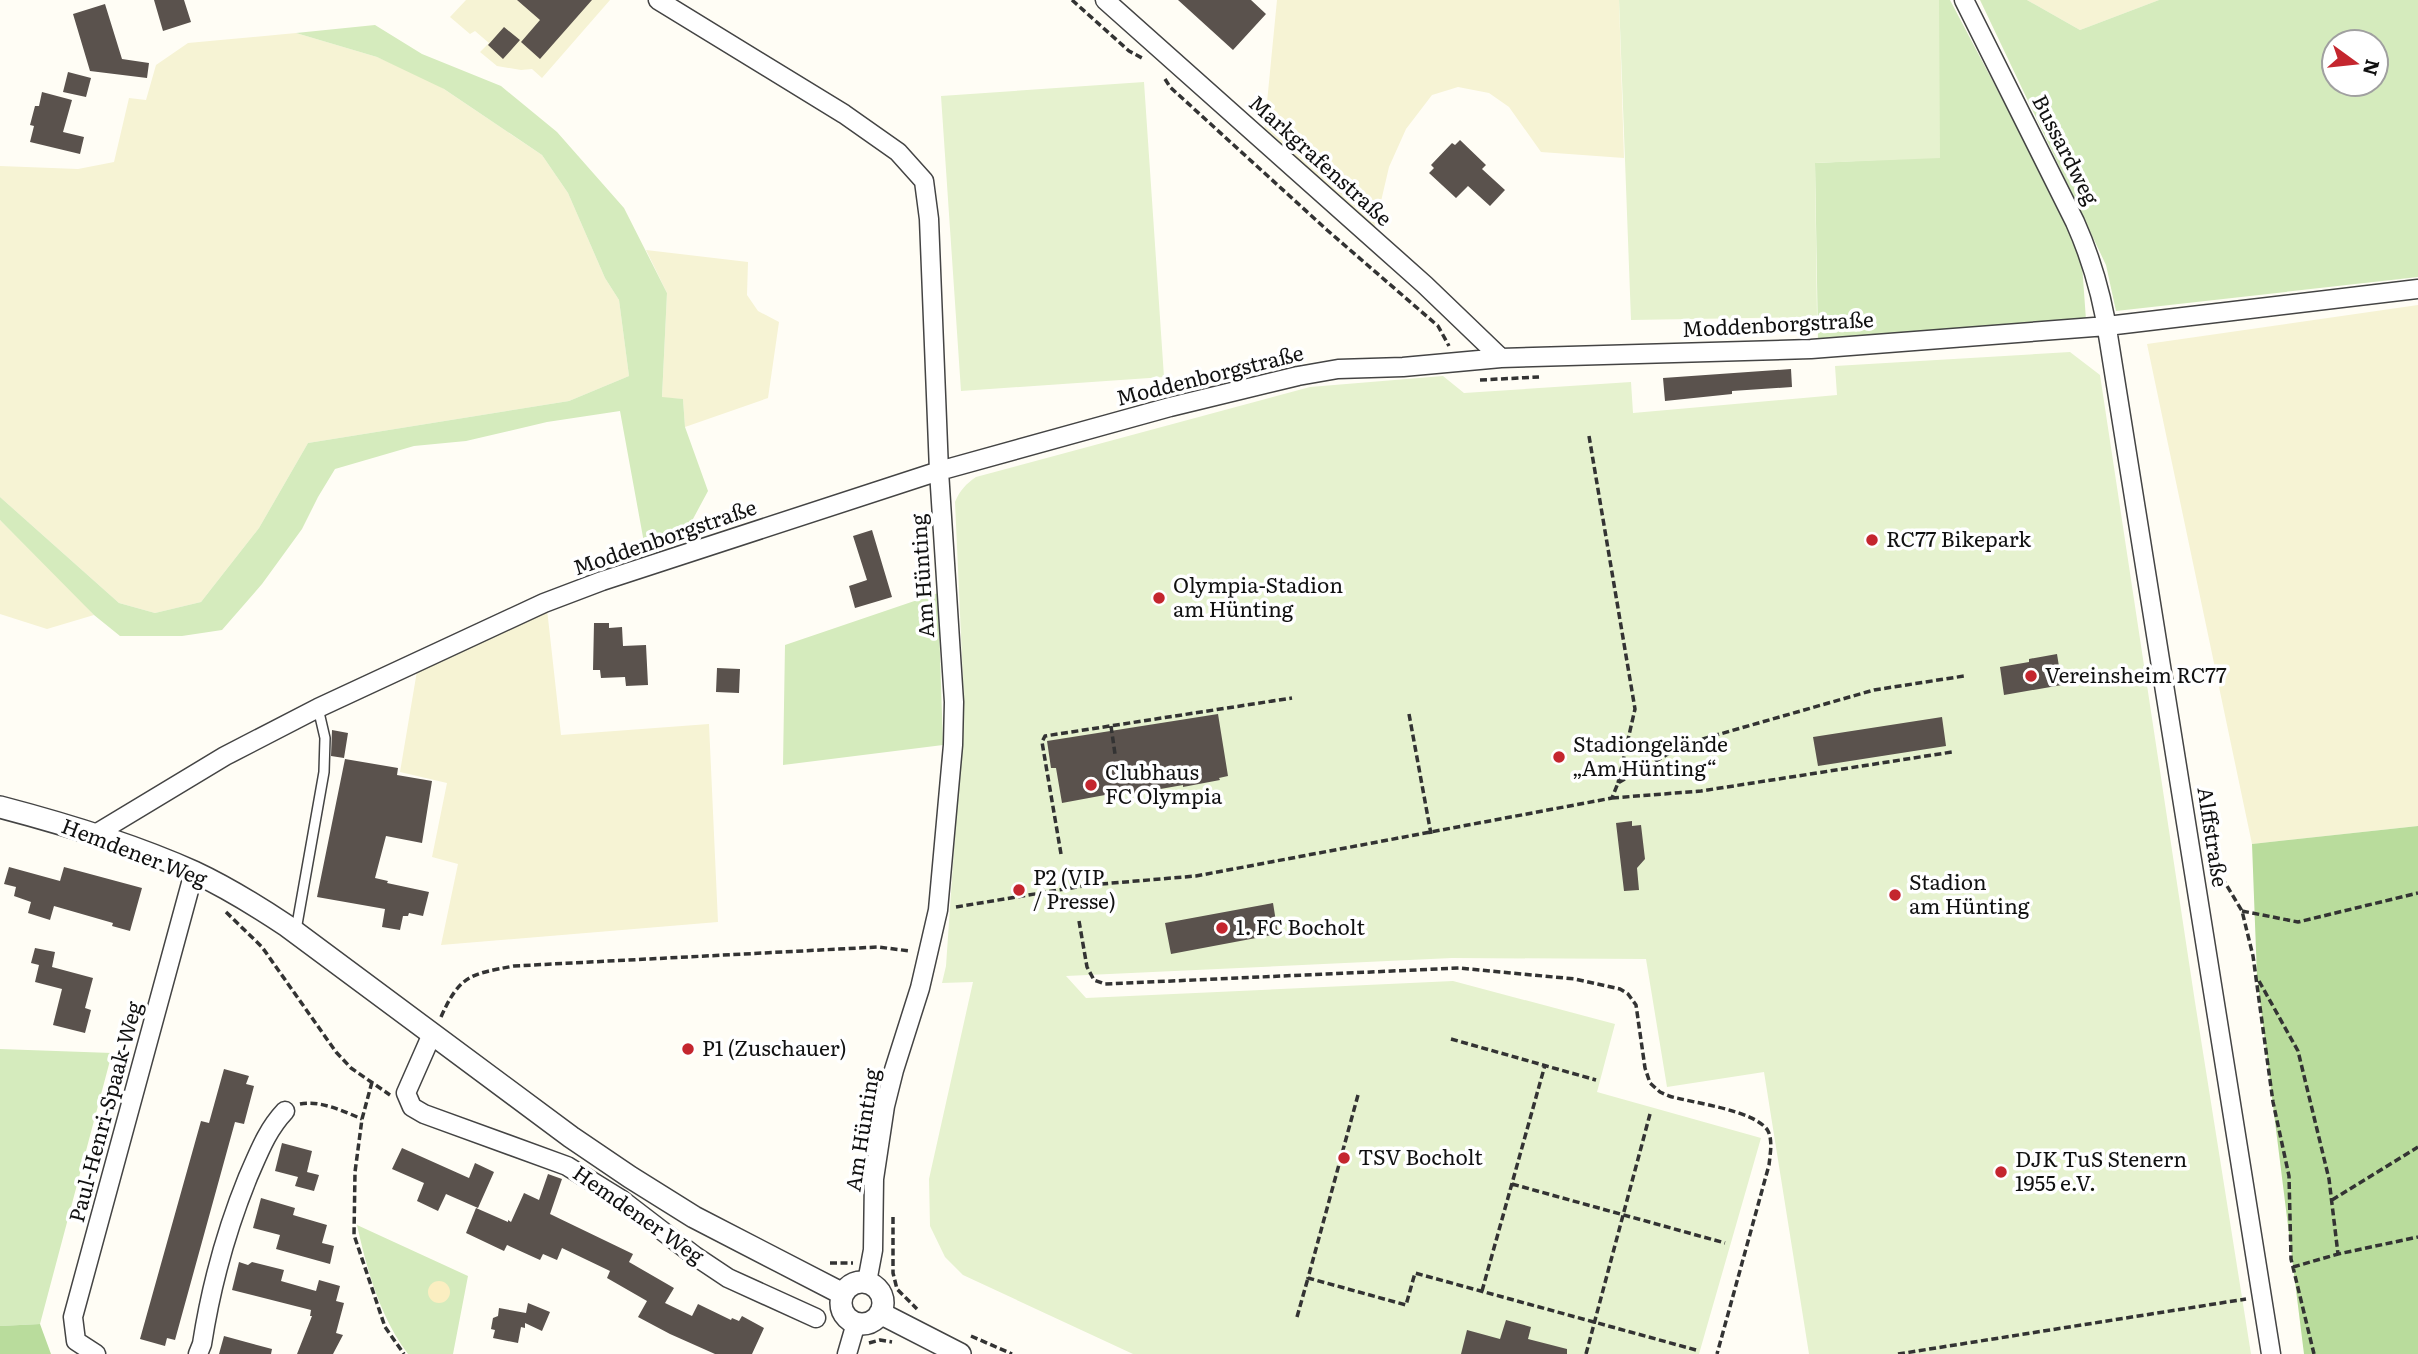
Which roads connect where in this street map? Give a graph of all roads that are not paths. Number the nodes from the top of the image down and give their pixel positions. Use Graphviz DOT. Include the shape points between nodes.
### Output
graph roads {
  1 [pos="658,0"];
  2 [pos="1105,0"];
  3 [pos="1964,0"];
  4 [pos="2418,289"];
  5 [pos="2107,327"];
  6 [pos="1501,358"];
  7 [pos="939,471"];
  8 [pos="318,708"];
  9 [pos="0,807"];
  10 [pos="94,835"];
  11 [pos="194,872"];
  12 [pos="296,933"];
  13 [pos="432,1034"];
  14 [pos="285,1111"];
  15 [pos="867,1282"];
  16 [pos="843,1294"];
  17 [pos="880,1314"];
  18 [pos="816,1318"];
  19 [pos="856,1323"];
  20 [pos="965,1345"];
  21 [pos="96,1354"];
  22 [pos="198,1354"];
  23 [pos="847,1354"];
  24 [pos="2271,1354"];
  1 -- 7 [label="street, Am Hünting" via="844,114 898,152 924,181"];
  2 -- 6 [label="street, Markgrafenstraße"];
  3 -- 5 [label="street, Bussardweg" via="2089,254"];
  4 -- 5 [label="street, Moddenborgstraße"];
  5 -- 6 [label="street, Moddenborgstraße" via="1811,349"];
  5 -- 24 [label="street, Alffstraße"];
  6 -- 7 [label="street, Moddenborgstraße" via="1298,376"];
  7 -- 8 [label="street, Moddenborgstraße" via="602,581"];
  7 -- 15 [label="street, Am Hünting" via="954,713 952,758 938,910 885,1106 874,1179 874,1239"];
  8 -- 10 [label="street, Moddenborgstraße" via="225,756"];
  8 -- 12 [label="lane" via="325,738 324,772"];
  9 -- 10 [label="street, Hemdener Weg"];
  10 -- 11 [label="street, Hemdener Weg"];
  11 -- 12 [label="street, Hemdener Weg"];
  11 -- 21 [label="street, Paul-Henri-Spaak-Weg" via="73,1317 76,1341"];
  12 -- 13 [label="street, Hemdener Weg"];
  13 -- 16 [label="street, Hemdener Weg" via="630,1177 694,1217"];
  13 -- 18 [label="street, Hemdener Weg" via="406,1093 412,1107 568,1166 596,1181 728,1278"];
  14 -- 22 [label="street" via="271,1126 231,1219"];
  15 -- 16 [label="street" via="850,1285"];
  15 -- 17 [label="street" via="880,1291"];
  16 -- 19 [label="street" via="843,1311"];
  17 -- 19 [label="street" via="867,1323"];
  17 -- 20 [label="street"];
  19 -- 23 [label="street"];
}
